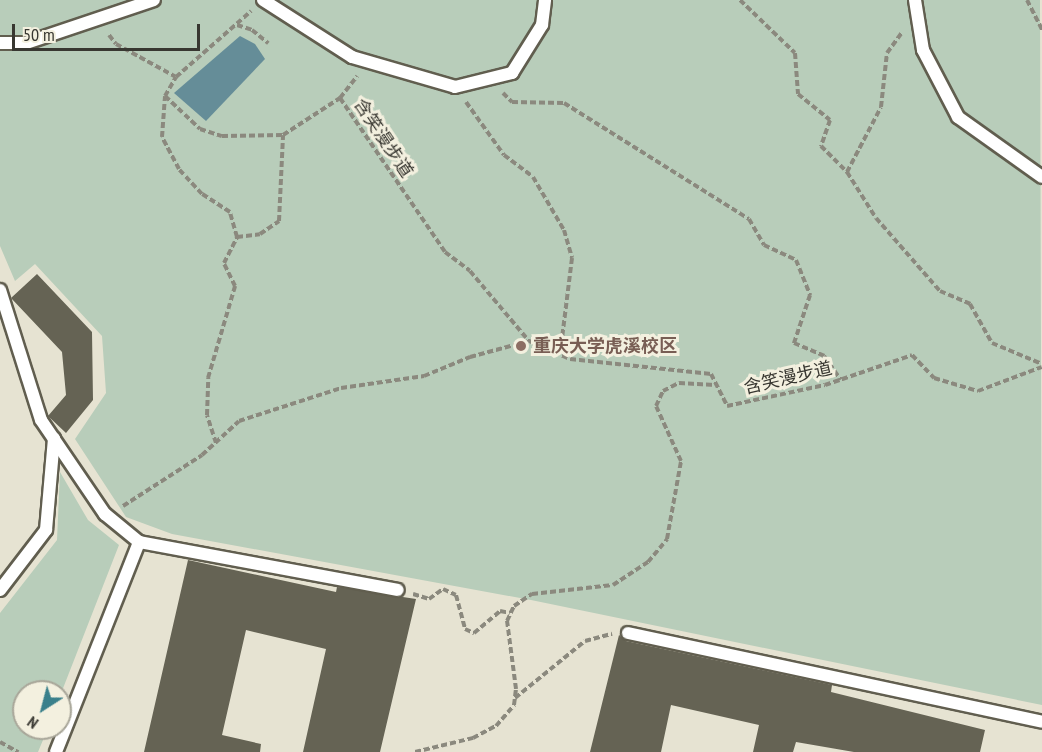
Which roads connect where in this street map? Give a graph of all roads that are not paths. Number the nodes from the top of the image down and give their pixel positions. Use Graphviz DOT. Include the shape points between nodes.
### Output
graph roads {
  1 [pos="154,0"];
  2 [pos="263,0"];
  3 [pos="545,0"];
  4 [pos="916,6"];
  5 [pos="0,43"];
  6 [pos="1042,177"];
  7 [pos="0,291"];
  8 [pos="54,438"];
  9 [pos="139,542"];
  10 [pos="0,590"];
  11 [pos="398,590"];
  12 [pos="628,633"];
  13 [pos="1042,722"];
  14 [pos="56,752"];
  1 -- 5 [label="lane" via="26,43"];
  2 -- 3 [label="lane" via="352,57 455,87 512,73 542,25"];
  4 -- 6 [label="lane" via="923,50 958,117"];
  7 -- 8 [label="lane" via="41,420"];
  8 -- 9 [label="lane" via="105,514"];
  8 -- 10 [label="lane" via="46,530"];
  9 -- 11 [label="lane"];
  9 -- 14 [label="lane"];
  12 -- 13 [label="lane"];
}
